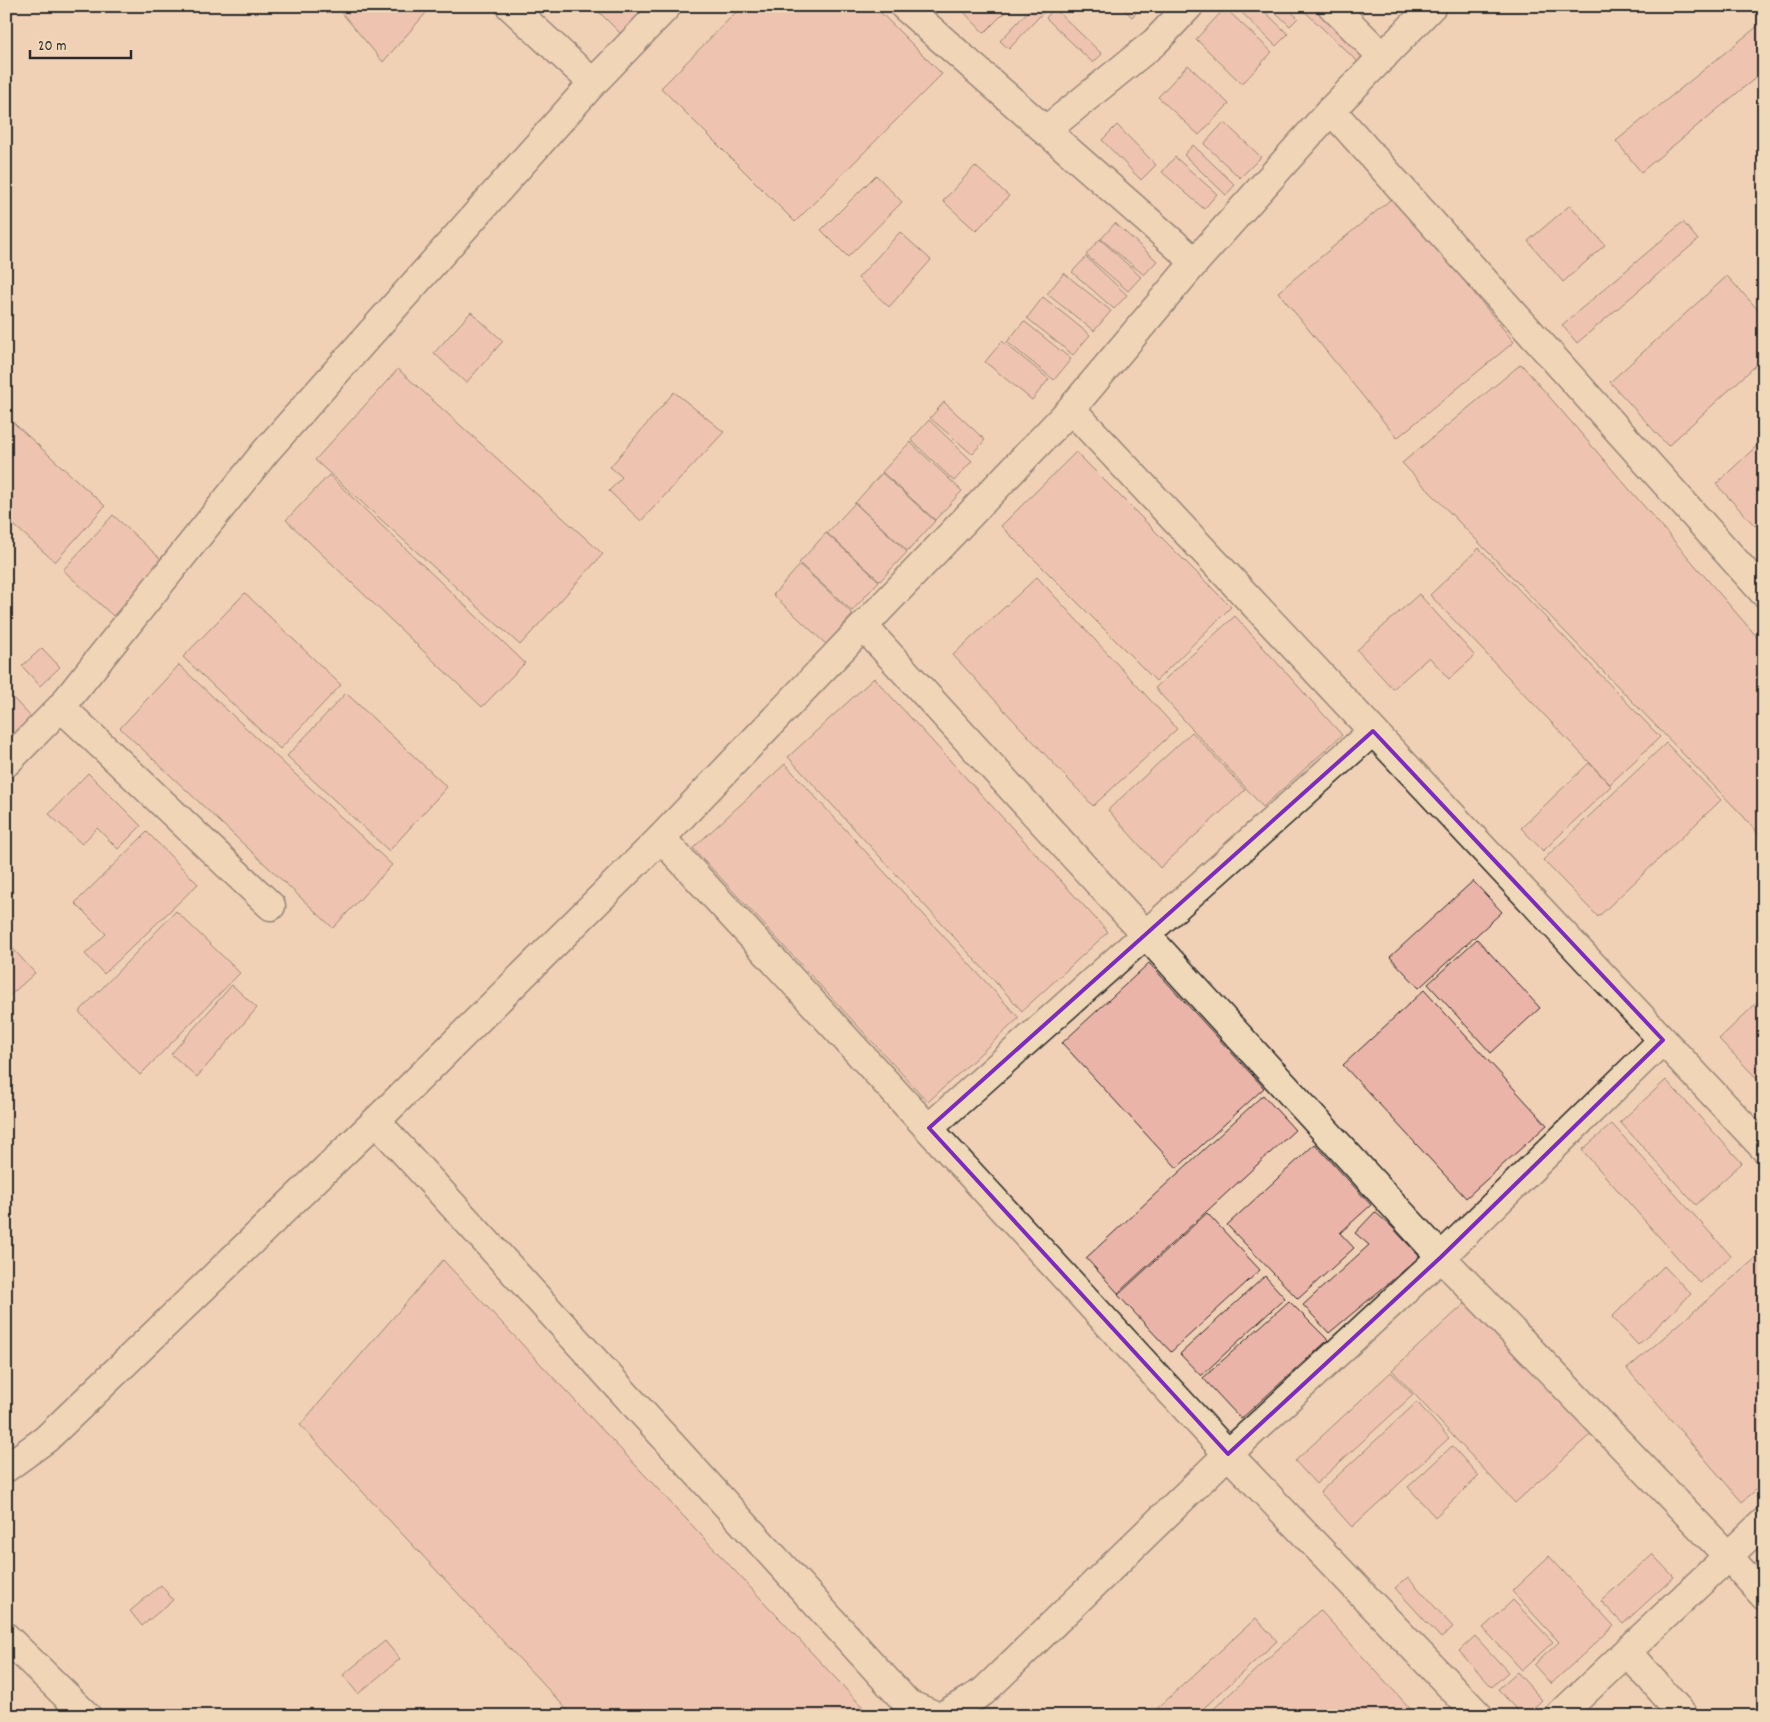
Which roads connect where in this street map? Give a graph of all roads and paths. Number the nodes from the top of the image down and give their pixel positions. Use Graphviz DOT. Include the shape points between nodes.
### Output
graph roads {
  1 [pos="510,6"];
  2 [pos="667,6"];
  3 [pos="904,6"];
  4 [pos="1189,6"];
  5 [pos="1332,6"];
  6 [pos="1432,6"];
  7 [pos="1383,57"];
  8 [pos="593,82"];
  9 [pos="1331,110"];
  10 [pos="1045,131"];
  11 [pos="1195,262"];
  12 [pos="1071,409"];
  13 [pos="1764,593"];
  14 [pos="864,626"];
  15 [pos="61,707"];
  16 [pos="1374,732"];
  17 [pos="6,763"];
  18 [pos="661,838"];
  19 [pos="271,906"];
  20 [pos="1146,934"];
  21 [pos="1662,1040"];
  22 [pos="376,1122"];
  23 [pos="929,1128"];
  24 [pos="1764,1148"];
  25 [pos="1442,1257"];
  26 [pos="1228,1454"];
  27 [pos="6,1468"];
  28 [pos="1764,1522"];
  29 [pos="1728,1556"];
  30 [pos="1764,1596"];
  31 [pos="6,1637"];
  32 [pos="1627,1652"];
  33 [pos="87,1716"];
  34 [pos="937,1716"];
  35 [pos="942,1716"];
  36 [pos="1479,1716"];
  37 [pos="1560,1716"];
  38 [pos="1684,1716"];
  1 -- 8 [label="street"];
  2 -- 8 [label="street"];
  3 -- 10 [label="street"];
  4 -- 10 [label="street" via="1155,42"];
  5 -- 7 [label="street"];
  6 -- 7 [label="street"];
  7 -- 9 [label="street"];
  8 -- 15 [label="street" via="266,451"];
  9 -- 11 [label="street"];
  9 -- 13 [label="street"];
  10 -- 11 [label="street"];
  11 -- 12 [label="street"];
  12 -- 14 [label="street"];
  12 -- 16 [label="street"];
  14 -- 18 [label="street"];
  14 -- 20 [label="street"];
  15 -- 17 [label="street"];
  15 -- 19 [label="street"];
  16 -- 20 [label="street"];
  16 -- 21 [label="street"];
  18 -- 22 [label="street"];
  18 -- 23 [label="street"];
  20 -- 23 [label="street"];
  20 -- 25 [label="street"];
  21 -- 24 [label="street"];
  21 -- 25 [label="street"];
  22 -- 27 [label="street" via="46,1439"];
  22 -- 34 [label="street" via="908,1704"];
  23 -- 26 [label="street"];
  25 -- 26 [label="street"];
  25 -- 29 [label="street"];
  26 -- 35 [label="street" via="983,1692"];
  26 -- 36 [label="street"];
  28 -- 29 [label="street"];
  29 -- 30 [label="street"];
  29 -- 32 [label="street"];
  31 -- 33 [label="street"];
  32 -- 37 [label="street"];
  32 -- 38 [label="street"];
}
